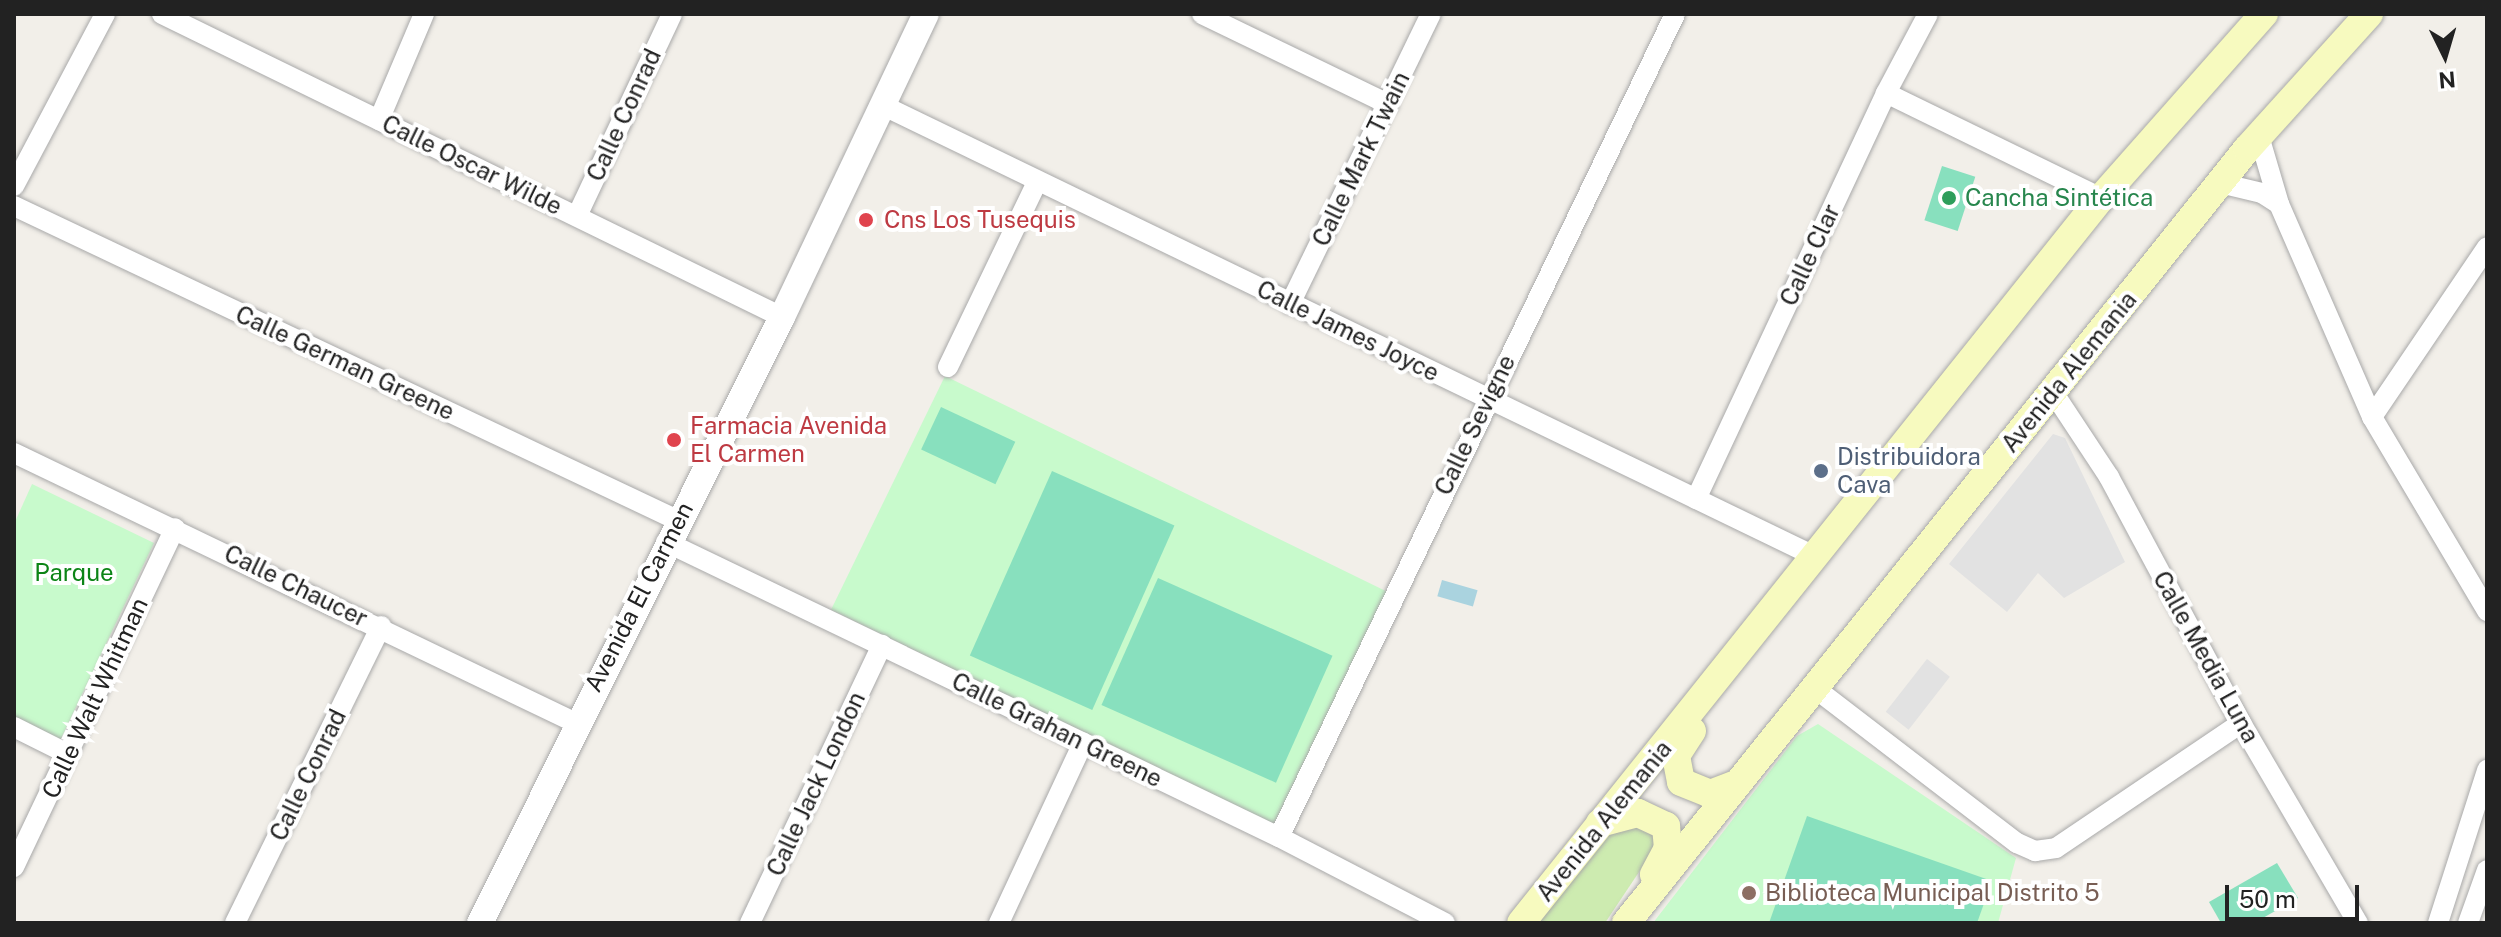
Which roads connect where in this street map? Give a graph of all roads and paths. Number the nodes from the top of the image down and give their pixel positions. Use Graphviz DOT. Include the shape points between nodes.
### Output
graph roads {
  1 [pos="105,14"];
  2 [pos="162,14"];
  3 [pos="424,14"];
  4 [pos="672,14"];
  5 [pos="926,14"];
  6 [pos="1202,14"];
  7 [pos="1431,14"];
  8 [pos="1675,14"];
  9 [pos="1928,14"];
  10 [pos="2264,14"];
  11 [pos="2369,14"];
  12 [pos="1886,93"];
  13 [pos="1388,104"];
  14 [pos="882,105"];
  15 [pos="379,120"];
  16 [pos="2259,136"];
  17 [pos="1037,182"];
  18 [pos="2220,183"];
  19 [pos="14,186"];
  20 [pos="2101,198"];
  21 [pos="2279,204"];
  22 [pos="14,206"];
  23 [pos="577,216"];
  24 [pos="2487,247"];
  25 [pos="1290,304"];
  26 [pos="782,317"];
  27 [pos="948,367"];
  28 [pos="2053,392"];
  29 [pos="1487,399"];
  30 [pos="2372,417"];
  31 [pos="14,453"];
  32 [pos="1696,499"];
  33 [pos="175,528"];
  34 [pos="672,531"];
  35 [pos="1814,556"];
  36 [pos="2487,611"];
  37 [pos="381,626"];
  38 [pos="1752,636"];
  39 [pos="882,645"];
  40 [pos="1816,689"];
  41 [pos="576,723"];
  42 [pos="2241,723"];
  43 [pos="14,727"];
  44 [pos="1083,743"];
  45 [pos="68,754"];
  46 [pos="2487,770"];
  47 [pos="1738,783"];
  48 [pos="1600,823"];
  49 [pos="1279,837"];
  50 [pos="14,867"];
  51 [pos="2487,870"];
  52 [pos="1627,922"];
  53 [pos="235,923"];
  54 [pos="480,923"];
  55 [pos="750,923"];
  56 [pos="999,923"];
  57 [pos="1445,923"];
  58 [pos="1521,923"];
  59 [pos="2358,923"];
  60 [pos="2438,923"];
  61 [pos="2468,923"];
  1 -- 19 [label="street"];
  2 -- 15 [label="street, Calle Oscar Wilde"];
  3 -- 15 [label="street"];
  4 -- 23 [label="street, Calle Conrad"];
  5 -- 14 [label="street, Avenida El Carmen"];
  6 -- 13 [label="street"];
  7 -- 13 [label="street, Calle Mark Twain"];
  8 -- 29 [label="street, Calle Sevigne"];
  9 -- 12 [label="street, Calle Clar"];
  10 -- 20 [label="main road, Avenida Alemania"];
  11 -- 16 [label="main road, Avenida Alemania"];
  12 -- 20 [label="street"];
  12 -- 32 [label="street, Calle Clar"];
  13 -- 25 [label="street, Calle Mark Twain"];
  14 -- 17 [label="street, Calle James Joyce"];
  14 -- 26 [label="street, Avenida El Carmen"];
  15 -- 23 [label="street, Calle Oscar Wilde"];
  16 -- 18 [label="main road, Avenida Alemania"];
  16 -- 21 [label="street"];
  17 -- 25 [label="street, Calle James Joyce"];
  17 -- 27 [label="street"];
  18 -- 21 [label="street" via="2262,193"];
  18 -- 28 [label="main road, Avenida Alemania"];
  20 -- 35 [label="main road, Avenida Alemania"];
  21 -- 30 [label="street"];
  22 -- 34 [label="street, Calle German Greene"];
  23 -- 26 [label="street, Calle Oscar Wilde"];
  24 -- 30 [label="street"];
  25 -- 29 [label="street, Calle James Joyce"];
  26 -- 34 [label="street, Avenida El Carmen"];
  28 -- 40 [label="main road, Avenida Alemania"];
  28 -- 42 [label="street, Calle Media Luna" via="2109,477"];
  29 -- 32 [label="street, Calle James Joyce"];
  29 -- 49 [label="street, Calle Sevigne"];
  30 -- 36 [label="street"];
  31 -- 33 [label="street, Calle Chaucer"];
  32 -- 35 [label="street, Calle James Joyce"];
  33 -- 37 [label="street, Calle Chaucer"];
  33 -- 45 [label="street, Calle Walt Whitman"];
  34 -- 39 [label="street, Calle Grahan Greene"];
  34 -- 41 [label="street, Avenida El Carmen"];
  35 -- 38 [label="main road, Avenida Alemania"];
  37 -- 41 [label="street, Calle Chaucer"];
  37 -- 53 [label="street, Calle Conrad"];
  38 -- 47 [label="main road" via="1727,686 1676,756 1676,773 1689,789 1710,794"];
  38 -- 48 [label="main road, Avenida Alemania"];
  39 -- 44 [label="street, Calle Grahan Greene"];
  39 -- 55 [label="street, Calle Jack London"];
  40 -- 42 [label="street" via="2017,843 2035,851 2056,848"];
  40 -- 47 [label="main road, Avenida Alemania"];
  41 -- 54 [label="street, Avenida El Carmen"];
  42 -- 59 [label="street, Calle Media Luna"];
  43 -- 45 [label="street"];
  44 -- 49 [label="street, Calle Grahan Greene"];
  44 -- 56 [label="street"];
  45 -- 50 [label="street, Calle Walt Whitman"];
  46 -- 60 [label="street"];
  47 -- 52 [label="main road, Avenida Alemania"];
  48 -- 52 [label="main road" via="1638,813 1666,826 1665,857"];
  48 -- 58 [label="main road, Avenida Alemania"];
  49 -- 57 [label="street, Calle Grahan Greene"];
  51 -- 61 [label="street"];
}
